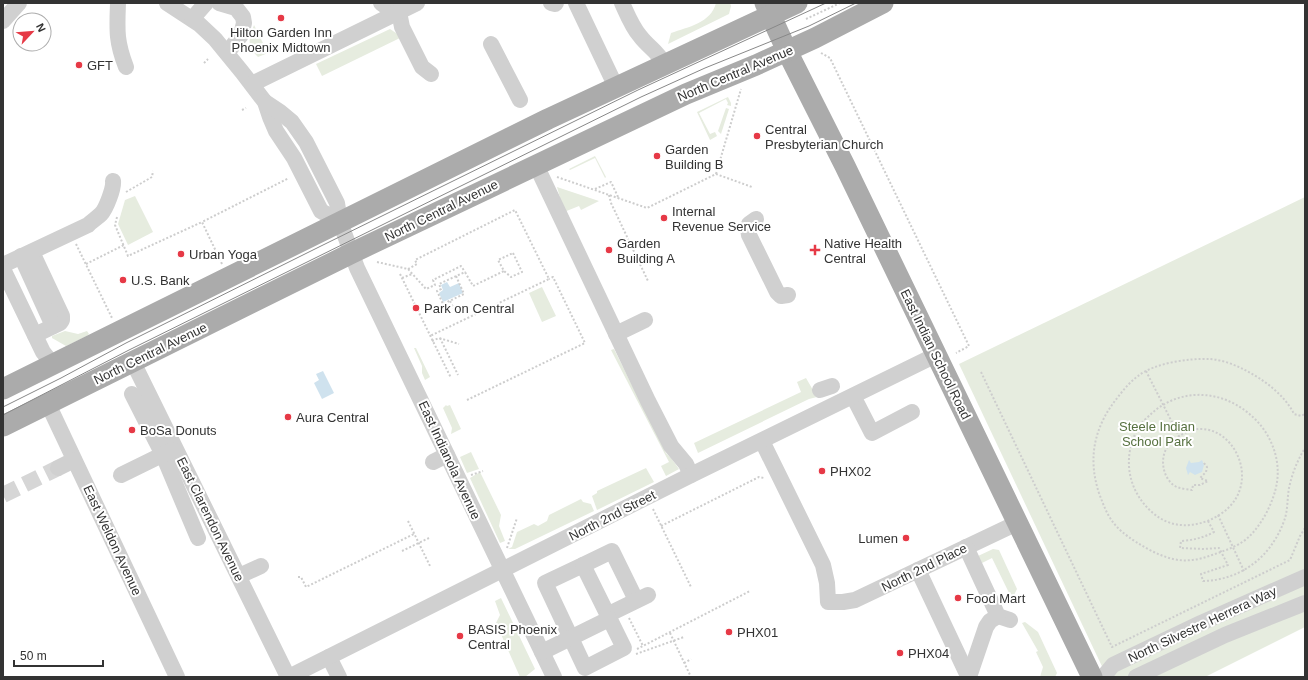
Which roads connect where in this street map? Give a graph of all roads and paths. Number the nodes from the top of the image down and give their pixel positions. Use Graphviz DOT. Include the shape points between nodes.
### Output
graph roads {
  1 [pos="19,3"];
  2 [pos="118,3"];
  3 [pos="127,3"];
  4 [pos="167,3"];
  5 [pos="206,3"];
  6 [pos="219,3"];
  7 [pos="381,3"];
  8 [pos="417,3"];
  9 [pos="551,3"];
  10 [pos="556,3"];
  11 [pos="576,3"];
  12 [pos="584,3"];
  13 [pos="622,3"];
  14 [pos="840,3"];
  15 [pos="883,3"];
  16 [pos="802,11"];
  17 [pos="399,12"];
  18 [pos="771,17"];
  19 [pos="192,19"];
  20 [pos="3,21"];
  21 [pos="491,44"];
  22 [pos="787,51"];
  23 [pos="819,52"];
  24 [pos="227,53"];
  25 [pos="208,59"];
  26 [pos="204,63"];
  27 [pos="664,64"];
  28 [pos="614,82"];
  29 [pos="252,84"];
  30 [pos="741,88"];
  31 [pos="520,100"];
  32 [pos="246,108"];
  33 [pos="242,110"];
  34 [pos="543,170"];
  35 [pos="153,171"];
  36 [pos="716,174"];
  37 [pos="292,176"];
  38 [pos="113,181"];
  39 [pos="752,187"];
  40 [pos="594,190"];
  41 [pos="610,195"];
  42 [pos="124,198"];
  43 [pos="619,198"];
  44 [pos="119,211"];
  45 [pos="756,219"];
  46 [pos="202,222"];
  47 [pos="340,222"];
  48 [pos="75,242"];
  49 [pos="124,245"];
  50 [pos="350,248"];
  51 [pos="26,254"];
  52 [pos="377,262"];
  53 [pos="86,264"];
  54 [pos="3,265"];
  55 [pos="3,269"];
  56 [pos="408,269"];
  57 [pos="224,270"];
  58 [pos="504,271"];
  59 [pos="466,272"];
  60 [pos="400,274"];
  61 [pos="412,274"];
  62 [pos="456,276"];
  63 [pos="402,278"];
  64 [pos="549,279"];
  65 [pos="648,282"];
  66 [pos="788,295"];
  67 [pos="450,301"];
  68 [pos="454,308"];
  69 [pos="645,320"];
  70 [pos="114,323"];
  71 [pos="616,334"];
  72 [pos="35,336"];
  73 [pos="440,338"];
  74 [pos="433,339"];
  75 [pos="458,344"];
  76 [pos="946,354"];
  77 [pos="451,361"];
  78 [pos="134,362"];
  79 [pos="445,365"];
  80 [pos="50,366"];
  81 [pos="1146,371"];
  82 [pos="982,372"];
  83 [pos="458,375"];
  84 [pos="451,378"];
  85 [pos="3,389"];
  86 [pos="132,394"];
  87 [pos="853,396"];
  88 [pos="467,400"];
  89 [pos="48,404"];
  90 [pos="1162,404"];
  91 [pos="912,412"];
  92 [pos="1305,414"];
  93 [pos="3,426"];
  94 [pos="1179,436"];
  95 [pos="762,441"];
  96 [pos="1305,448"];
  97 [pos="169,451"];
  98 [pos="74,460"];
  99 [pos="1204,463"];
  100 [pos="58,468"];
  101 [pos="483,471"];
  102 [pos="121,475"];
  103 [pos="467,476"];
  104 [pos="691,476"];
  105 [pos="769,479"];
  106 [pos="652,508"];
  107 [pos="1218,515"];
  108 [pos="517,518"];
  109 [pos="1208,520"];
  110 [pos="408,521"];
  111 [pos="1017,523"];
  112 [pos="661,526"];
  113 [pos="1305,528"];
  114 [pos="414,534"];
  115 [pos="198,538"];
  116 [pos="429,538"];
  117 [pos="418,543"];
  118 [pos="966,547"];
  119 [pos="1232,547"];
  120 [pos="402,551"];
  121 [pos="506,551"];
  122 [pos="1221,552"];
  123 [pos="583,565"];
  124 [pos="261,566"];
  125 [pos="430,566"];
  126 [pos="502,570"];
  127 [pos="918,570"];
  128 [pos="1244,571"];
  129 [pos="238,576"];
  130 [pos="1305,577"];
  131 [pos="298,578"];
  132 [pos="691,587"];
  133 [pos="750,591"];
  134 [pos="1305,603"];
  135 [pos="608,617"];
  136 [pos="669,632"];
  137 [pos="684,637"];
  138 [pos="571,638"];
  139 [pos="674,642"];
  140 [pos="629,649"];
  141 [pos="542,652"];
  142 [pos="329,657"];
  143 [pos="691,659"];
  144 [pos="684,663"];
  145 [pos="178,677"];
  146 [pos="288,677"];
  147 [pos="339,677"];
  148 [pos="554,677"];
  149 [pos="691,677"];
  150 [pos="969,677"];
  151 [pos="1092,677"];
  152 [pos="1103,677"];
  153 [pos="1136,677"];
  1 -- 20 [label="street"];
  2 -- 3 [label="street" via="118,44 130,65 126,36"];
  4 -- 19 [label="street, East Indianola Avenue"];
  5 -- 19 [label="street"];
  6 -- 24 [label="street" via="236,8 244,23 242,35"];
  7 -- 17 [label="street"];
  8 -- 17 [label="street"];
  9 -- 10 [label="street"];
  11 -- 28 [label="street"];
  12 -- 28 [label="street" via="612,66"];
  13 -- 27 [label="street" via="638,34 659,54"];
  14 -- 16 [label="path"];
  15 -- 22 [label="main road, North Central Avenue"];
  16 -- 18 [label="main road"];
  17 -- 29 [label="street"];
  18 -- 22 [label="main road, East Indian School Road"];
  18 -- 27 [label="main road"];
  19 -- 24 [label="street, East Indianola Avenue"];
  21 -- 31 [label="street"];
  22 -- 34 [label="main road, North Central Avenue" via="686,94"];
  22 -- 76 [label="main road, East Indian School Road" via="845,166"];
  23 -- 76 [label="path" via="830,58 969,346"];
  24 -- 29 [label="street, East Indianola Avenue"];
  25 -- 26 [label="path"];
  27 -- 28 [label="main road"];
  28 -- 47 [label="main road" via="548,119"];
  29 -- 47 [label="street, East Indianola Avenue" via="265,102 292,122 306,142 337,203"];
  30 -- 36 [label="path"];
  32 -- 33 [label="path"];
  34 -- 40 [label="path"];
  34 -- 50 [label="main road, North Central Avenue"];
  34 -- 71 [label="street"];
  35 -- 42 [label="path" via="152,177 126,191"];
  36 -- 39 [label="path"];
  36 -- 43 [label="path" via="647,208"];
  37 -- 46 [label="path"];
  38 -- 51 [label="street" via="114,186 102,213 95,220"];
  40 -- 41 [label="path"];
  40 -- 43 [label="path" via="611,182"];
  41 -- 43 [label="path"];
  41 -- 65 [label="path" via="611,203"];
  44 -- 49 [label="path" via="115,224"];
  45 -- 66 [label="street" via="749,224 749,235 777,292 781,296"];
  46 -- 49 [label="path" via="128,256"];
  46 -- 57 [label="path"];
  47 -- 50 [label="street, East Indianola Avenue"];
  47 -- 80 [label="main road"];
  48 -- 53 [label="path"];
  49 -- 53 [label="path"];
  50 -- 78 [label="main road, North Central Avenue"];
  50 -- 126 [label="street, East Indianola Avenue" via="440,458"];
  51 -- 54 [label="street"];
  51 -- 72 [label="street" via="56,325"];
  52 -- 56 [label="path"];
  53 -- 70 [label="path"];
  55 -- 72 [label="street"];
  56 -- 61 [label="path"];
  56 -- 64 [label="path" via="417,264 415,260 515,210"];
  58 -- 58 [label="path" via="511,277 522,272 513,253 498,260"];
  58 -- 59 [label="path" via="473,286"];
  59 -- 61 [label="path" via="462,266 433,280 435,285 426,289"];
  59 -- 62 [label="path"];
  60 -- 63 [label="path"];
  61 -- 63 [label="path"];
  62 -- 67 [label="path" via="464,294"];
  62 -- 67 [label="path" via="439,284 441,289 436,291 443,304"];
  63 -- 74 [label="path"];
  64 -- 74 [label="path"];
  64 -- 88 [label="path" via="552,277 585,343"];
  67 -- 68 [label="path"];
  69 -- 71 [label="street"];
  71 -- 104 [label="street" via="654,404 675,452 686,464"];
  72 -- 80 [label="street"];
  73 -- 74 [label="path"];
  73 -- 75 [label="path"];
  73 -- 77 [label="path"];
  74 -- 79 [label="path"];
  76 -- 87 [label="street, North 2nd Street"];
  76 -- 111 [label="main road, East Indian School Road"];
  77 -- 79 [label="path"];
  77 -- 83 [label="path"];
  78 -- 89 [label="main road, North Central Avenue"];
  78 -- 97 [label="street, East Clarendon Avenue"];
  79 -- 84 [label="path"];
  80 -- 85 [label="main road"];
  81 -- 90 [label="path"];
  81 -- 92 [label="path" via="1177,362 1207,359 1220,361 1265,382 1290,406 1294,414"];
  81 -- 122 [label="path" via="1139,374 1114,402 1102,420 1094,445 1093,469 1108,518 1136,542 1171,559 1200,560"];
  82 -- 113 [label="path" via="1112,647 1290,560"];
  86 -- 97 [label="street"];
  87 -- 91 [label="street" via="872,433"];
  87 -- 95 [label="street, North 2nd Street"];
  89 -- 93 [label="main road, North Central Avenue"];
  89 -- 98 [label="street, East Weldon Avenue"];
  90 -- 94 [label="path"];
  90 -- 109 [label="path" via="1141,424 1130,446 1128,468 1133,487 1142,502 1156,516 1169,522 1187,526"];
  90 -- 119 [label="path" via="1191,395 1227,399 1254,418 1270,439 1277,460 1277,481 1271,505 1247,538"];
  94 -- 99 [label="path" via="1163,454 1165,472 1172,483 1192,490 1193,485 1200,486 1208,481 1200,478 1206,472 1207,467"];
  94 -- 107 [label="path" via="1194,430 1212,431 1233,445 1240,457 1242,474 1237,499"];
  95 -- 104 [label="street, North 2nd Street"];
  95 -- 127 [label="street, North 2nd Place" via="823,565 827,577 828,602 855,600"];
  96 -- 128 [label="path" via="1293,470 1286,514 1278,534 1262,557"];
  97 -- 102 [label="street"];
  97 -- 115 [label="street"];
  97 -- 129 [label="street, East Clarendon Avenue"];
  98 -- 100 [label="street"];
  98 -- 145 [label="street, East Weldon Avenue"];
  101 -- 103 [label="path"];
  104 -- 126 [label="street, North 2nd Street"];
  105 -- 112 [label="path" via="759,477"];
  106 -- 112 [label="path"];
  107 -- 109 [label="path"];
  107 -- 119 [label="path"];
  108 -- 121 [label="path"];
  109 -- 122 [label="path" via="1214,532 1199,539 1181,541 1180,548 1219,548"];
  110 -- 114 [label="path"];
  111 -- 118 [label="street, North 2nd Place"];
  111 -- 151 [label="main road, East Indian School Road"];
  112 -- 132 [label="path"];
  114 -- 117 [label="path"];
  114 -- 131 [label="path" via="306,587 301,577"];
  116 -- 117 [label="path"];
  117 -- 120 [label="path"];
  117 -- 125 [label="path"];
  118 -- 127 [label="street, North 2nd Place"];
  118 -- 150 [label="street" via="1004,618 990,621 986,627"];
  119 -- 122 [label="path"];
  119 -- 128 [label="path"];
  122 -- 128 [label="path" via="1228,565 1201,574 1203,581 1213,581"];
  123 -- 135 [label="street"];
  123 -- 135 [label="street" via="612,551 642,598"];
  123 -- 138 [label="street" via="544,583"];
  124 -- 129 [label="street"];
  126 -- 141 [label="street, East Indianola Avenue"];
  126 -- 142 [label="street, North 2nd Street"];
  127 -- 150 [label="street"];
  129 -- 146 [label="street, East Clarendon Avenue"];
  130 -- 152 [label="street, North Silvestre Herrera Way" via="1113,665"];
  133 -- 136 [label="path"];
  134 -- 153 [label="street, North Silvestre Herrera Way"];
  135 -- 138 [label="street"];
  135 -- 140 [label="street"];
  136 -- 139 [label="path"];
  136 -- 140 [label="path"];
  137 -- 139 [label="path"];
  138 -- 140 [label="street" via="585,668"];
  138 -- 141 [label="street"];
  139 -- 140 [label="path" via="628,656"];
  139 -- 144 [label="path"];
  141 -- 148 [label="street, East Indianola Avenue"];
  142 -- 146 [label="street, North 2nd Street"];
  142 -- 147 [label="street"];
  143 -- 144 [label="path"];
  144 -- 149 [label="path"];
}
